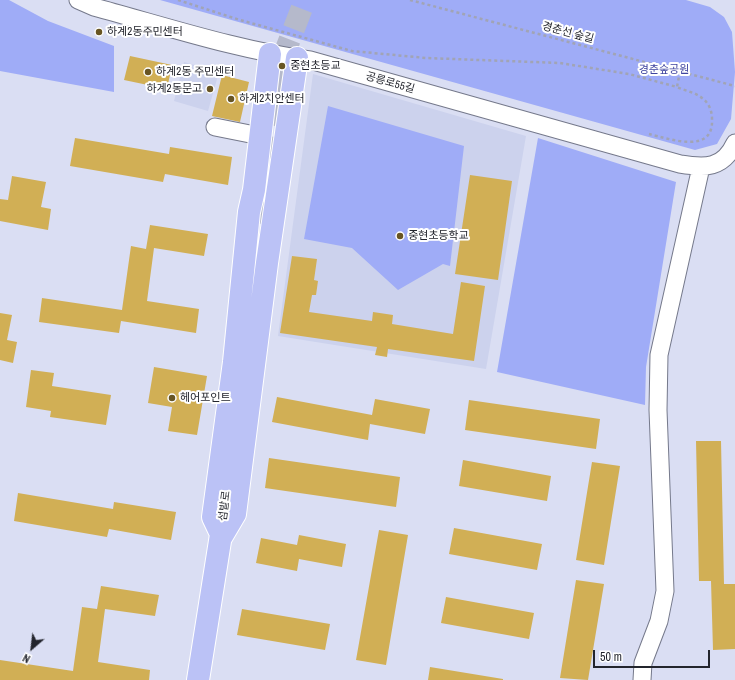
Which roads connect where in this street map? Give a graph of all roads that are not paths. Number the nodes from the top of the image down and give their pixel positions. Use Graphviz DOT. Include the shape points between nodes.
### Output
graph roads {
  1 [pos="78,0"];
  2 [pos="270,54"];
  3 [pos="297,58"];
  4 [pos="214,127"];
  5 [pos="260,136"];
  6 [pos="735,143"];
  7 [pos="701,167"];
  8 [pos="247,331"];
  9 [pos="222,536"];
  10 [pos="198,680"];
  11 [pos="642,680"];
  1 -- 2 [label="street, 공릉로55길" via="94,7"];
  2 -- 3 [label="street, 공릉로55길"];
  2 -- 5 [label="main road"];
  3 -- 7 [label="street, 공릉로55길" via="680,164"];
  3 -- 9 [label="main road" via="235,514"];
  4 -- 5 [label="street"];
  5 -- 9 [label="main road" via="213,517"];
  6 -- 7 [label="street" via="731,151 717,164"];
  7 -- 11 [label="street" via="659,355 658,410 665,591 659,621 643,663"];
  8 -- 9 [label="main road, 섬밭로"];
  9 -- 10 [label="main road, 섬밭로"];
}
